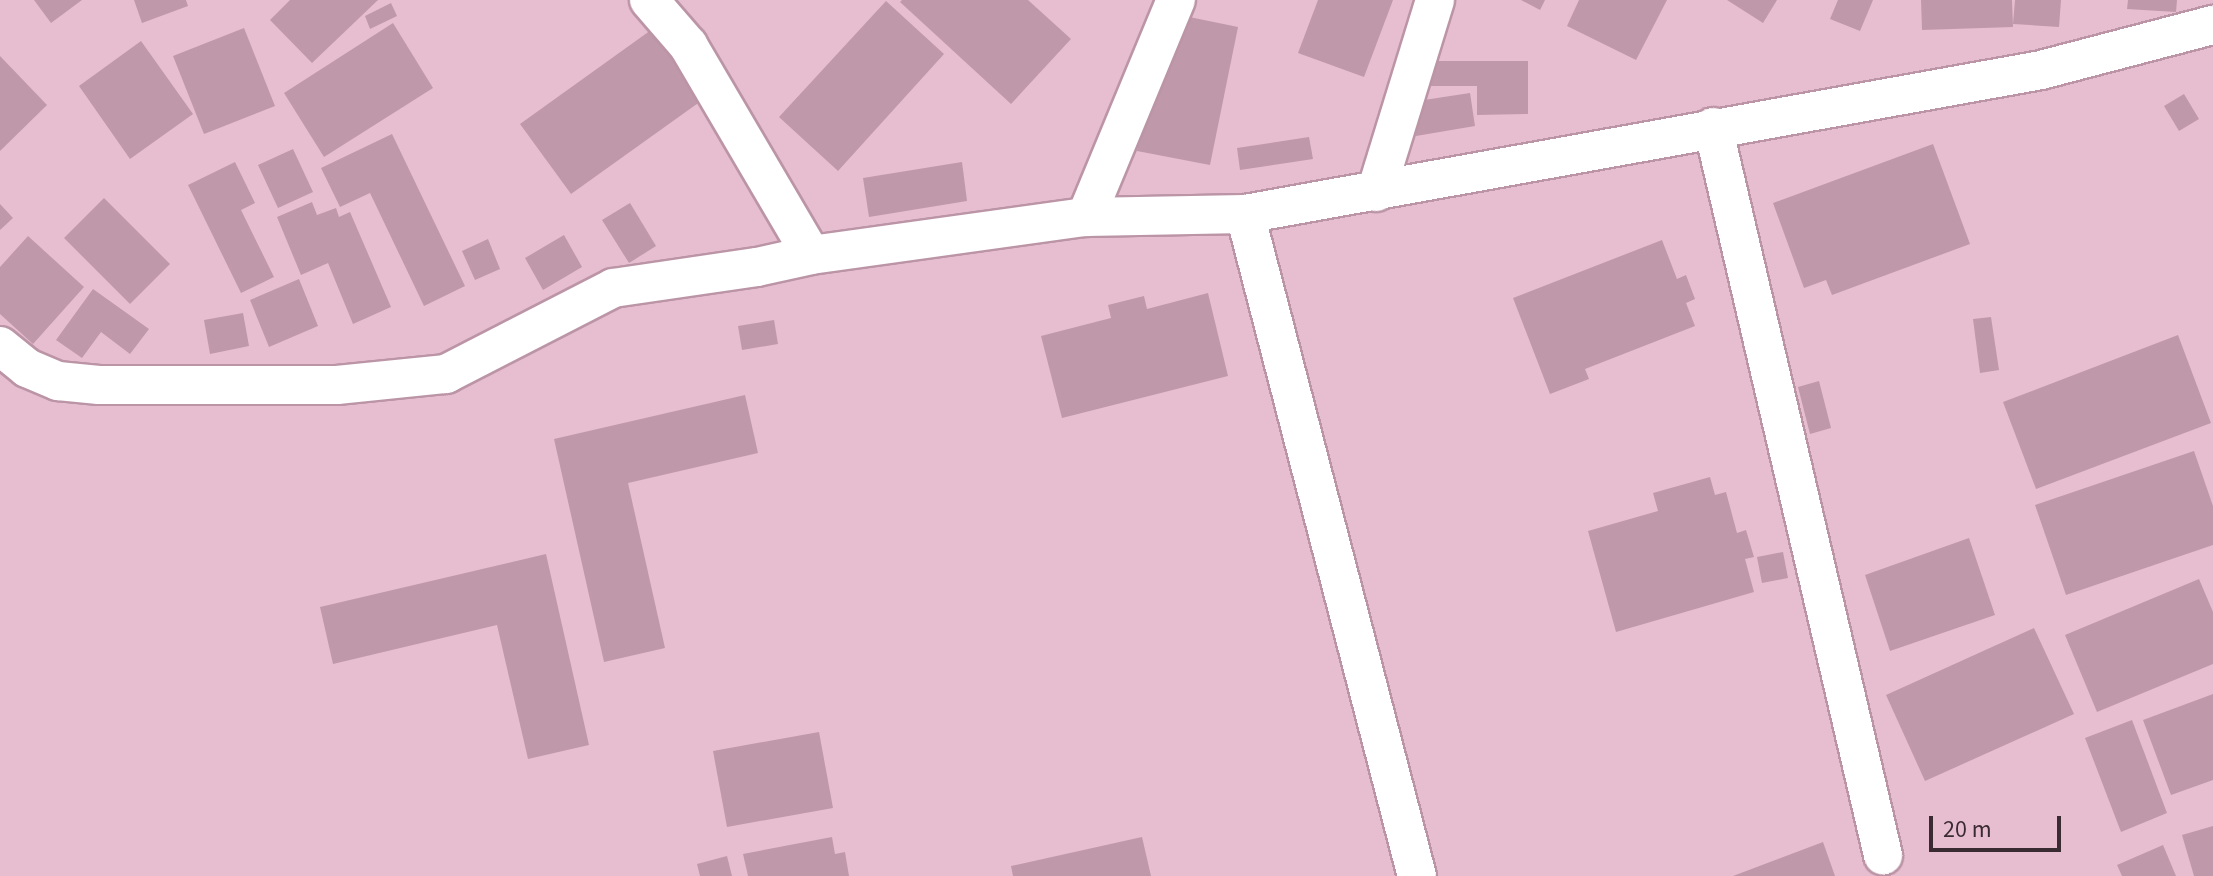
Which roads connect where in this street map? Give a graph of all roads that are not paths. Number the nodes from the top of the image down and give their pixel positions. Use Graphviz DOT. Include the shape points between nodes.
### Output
graph roads {
  1 [pos="649,0"];
  2 [pos="1176,0"];
  3 [pos="1435,0"];
  4 [pos="2213,25"];
  5 [pos="1713,127"];
  6 [pos="1376,192"];
  7 [pos="1245,214"];
  8 [pos="1086,217"];
  9 [pos="811,255"];
  10 [pos="0,346"];
  11 [pos="1883,855"];
  12 [pos="1417,876"];
  1 -- 9 [label="street" via="688,45"];
  2 -- 8 [label="street"];
  3 -- 6 [label="street"];
  4 -- 5 [label="street" via="2041,70"];
  5 -- 6 [label="street"];
  5 -- 11 [label="street"];
  6 -- 7 [label="street"];
  7 -- 8 [label="street"];
  7 -- 12 [label="street"];
  8 -- 9 [label="street"];
  9 -- 10 [label="street" via="613,288 446,374 337,385 99,385 58,381 27,368"];
}
